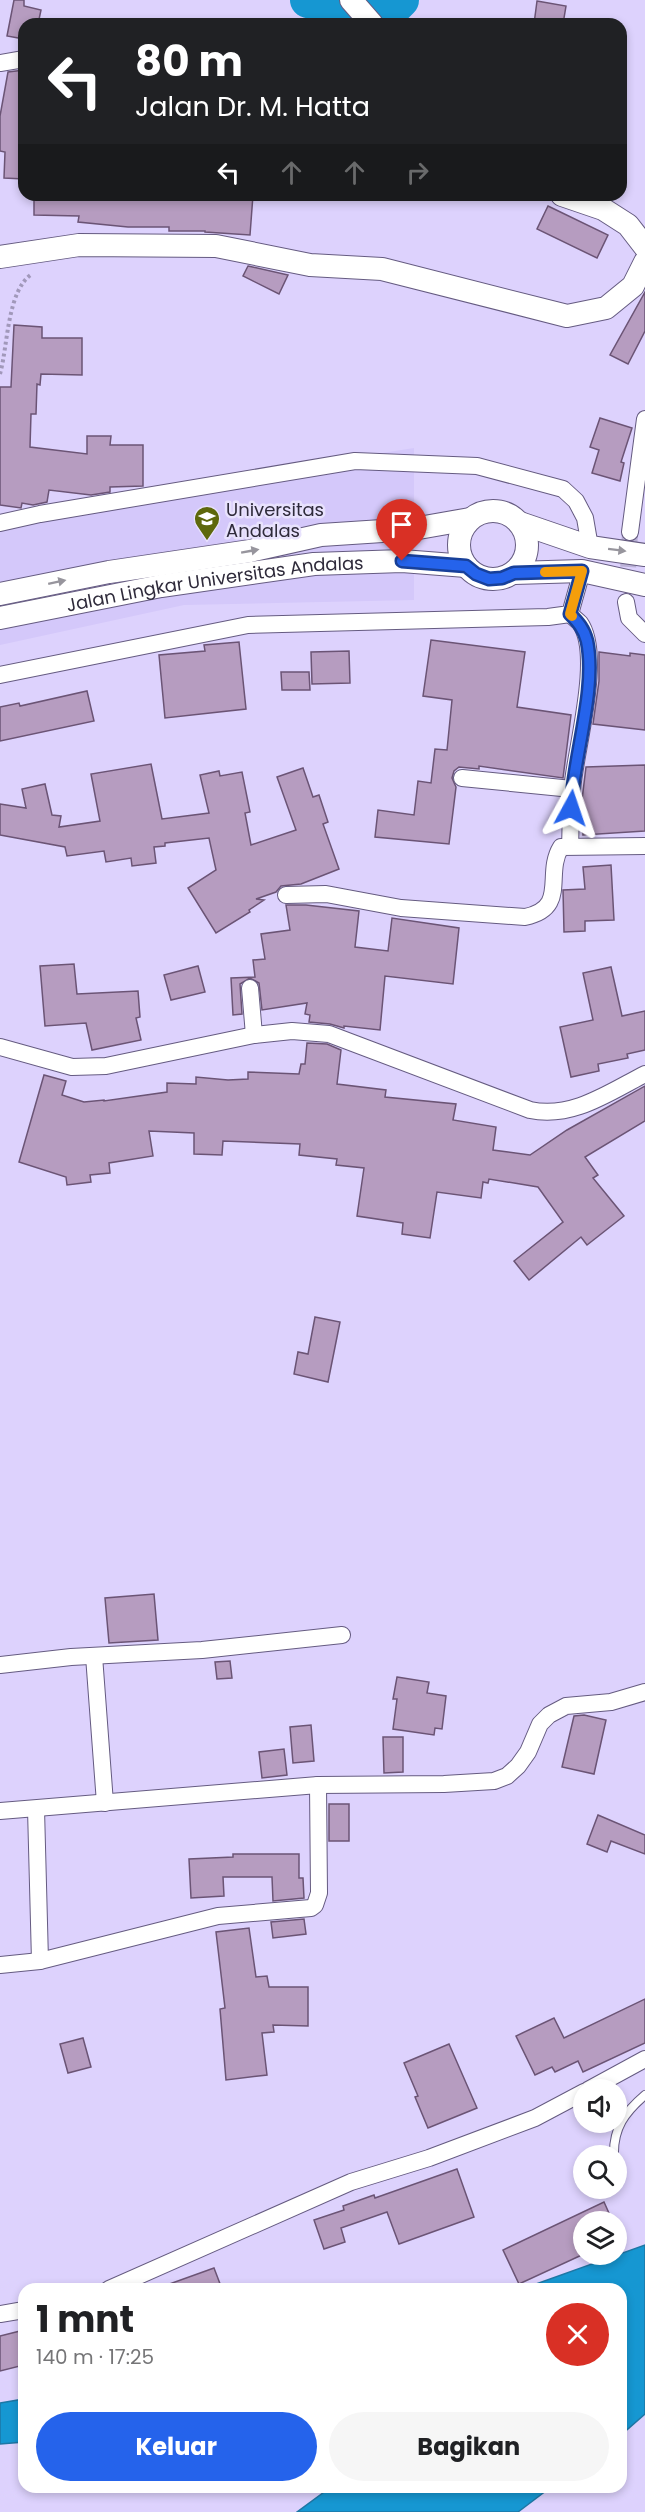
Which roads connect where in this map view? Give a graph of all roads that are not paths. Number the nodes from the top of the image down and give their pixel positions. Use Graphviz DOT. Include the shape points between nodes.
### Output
graph roads {
  1 [pos="351,0"];
  2 [pos="367,18"];
  3 [pos="18,60"];
  4 [pos="0,63"];
  5 [pos="580,201"];
  6 [pos="645,247"];
  7 [pos="0,256"];
  8 [pos="645,262"];
  9 [pos="645,419"];
  10 [pos="470,519"];
  11 [pos="0,523"];
  12 [pos="520,523"];
  13 [pos="630,532"];
  14 [pos="590,547"];
  15 [pos="645,555"];
  16 [pos="466,566"];
  17 [pos="582,571"];
  18 [pos="514,573"];
  19 [pos="645,585"];
  20 [pos="0,594"];
  21 [pos="626,602"];
  22 [pos="570,614"];
  23 [pos="0,618"];
  24 [pos="645,634"];
  25 [pos="0,675"];
  26 [pos="462,778"];
  27 [pos="572,789"];
  28 [pos="570,845"];
  29 [pos="645,846"];
  30 [pos="286,895"];
  31 [pos="250,988"];
  32 [pos="254,1035"];
  33 [pos="0,1047"];
  34 [pos="645,1074"];
  35 [pos="342,1635"];
  36 [pos="94,1656"];
  37 [pos="0,1665"];
  38 [pos="645,1692"];
  39 [pos="318,1785"];
  40 [pos="105,1803"];
  41 [pos="36,1809"];
  42 [pos="0,1811"];
  43 [pos="40,1961"];
  44 [pos="0,1965"];
  45 [pos="645,2059"];
  46 [pos="608,2079"];
  47 [pos="645,2095"];
  48 [pos="573,2098"];
  49 [pos="614,2145"];
  50 [pos="123,2283"];
  51 [pos="18,2311"];
  52 [pos="0,2314"];
  1 -- 2 [label="street"];
  3 -- 4 [label="street"];
  5 -- 6 [label="street" via="603,209 628,225"];
  7 -- 8 [label="street" via="79,245 216,246 310,265 382,269 567,316 606,308 633,286"];
  9 -- 13 [label="street"];
  10 -- 12 [label="street" via="490,511 512,516"];
  10 -- 16 [label="street" via="459,547"];
  20 -- 10 [label="street, Jalan Lingkar Universitas Andalas, one-way" via="321,535 413,529"];
  11 -- 14 [label="street" via="355,461 455,465 477,466 563,489 576,501 585,518"];
  12 -- 14 [label="street"];
  12 -- 18 [label="street" via="528,550"];
  14 -- 15 [label="street, one-way"];
  16 -- 18 [label="street" via="489,579"];
  16 -- 23 [label="street, Jalan Lingkar Universitas Andalas" via="402,561 314,564 161,586"];
  17 -- 18 [label="street"];
  17 -- 19 [label="street"];
  17 -- 22 [label="street"];
  21 -- 24 [label="street" via="629,618"];
  22 -- 25 [label="street" via="248,625"];
  22 -- 27 [label="street" via="587,640 588,670"];
  26 -- 27 [label="street"];
  27 -- 28 [label="street"];
  28 -- 29 [label="street"];
  28 -- 30 [label="street" via="561,847 556,856 554,889 547,908 538,915 401,908 326,894"];
  31 -- 32 [label="street"];
  32 -- 33 [label="street" via="106,1066 72,1067"];
  32 -- 34 [label="street" via="292,1031 329,1034 547,1114 582,1107"];
  35 -- 36 [label="street" via="202,1650"];
  36 -- 37 [label="street"];
  36 -- 40 [label="street"];
  38 -- 39 [label="street" via="611,1702 566,1706 549,1715 540,1724 518,1766 494,1781"];
  39 -- 40 [label="street"];
  39 -- 43 [label="street" via="319,1893 311,1908 218,1916"];
  40 -- 41 [label="street"];
  41 -- 42 [label="street"];
  41 -- 43 [label="street"];
  43 -- 44 [label="street"];
  45 -- 46 [label="street"];
  47 -- 49 [label="lane" via="620,2122"];
  48 -- 50 [label="street" via="534,2118 429,2158 351,2182"];
  51 -- 52 [label="street"];
}
